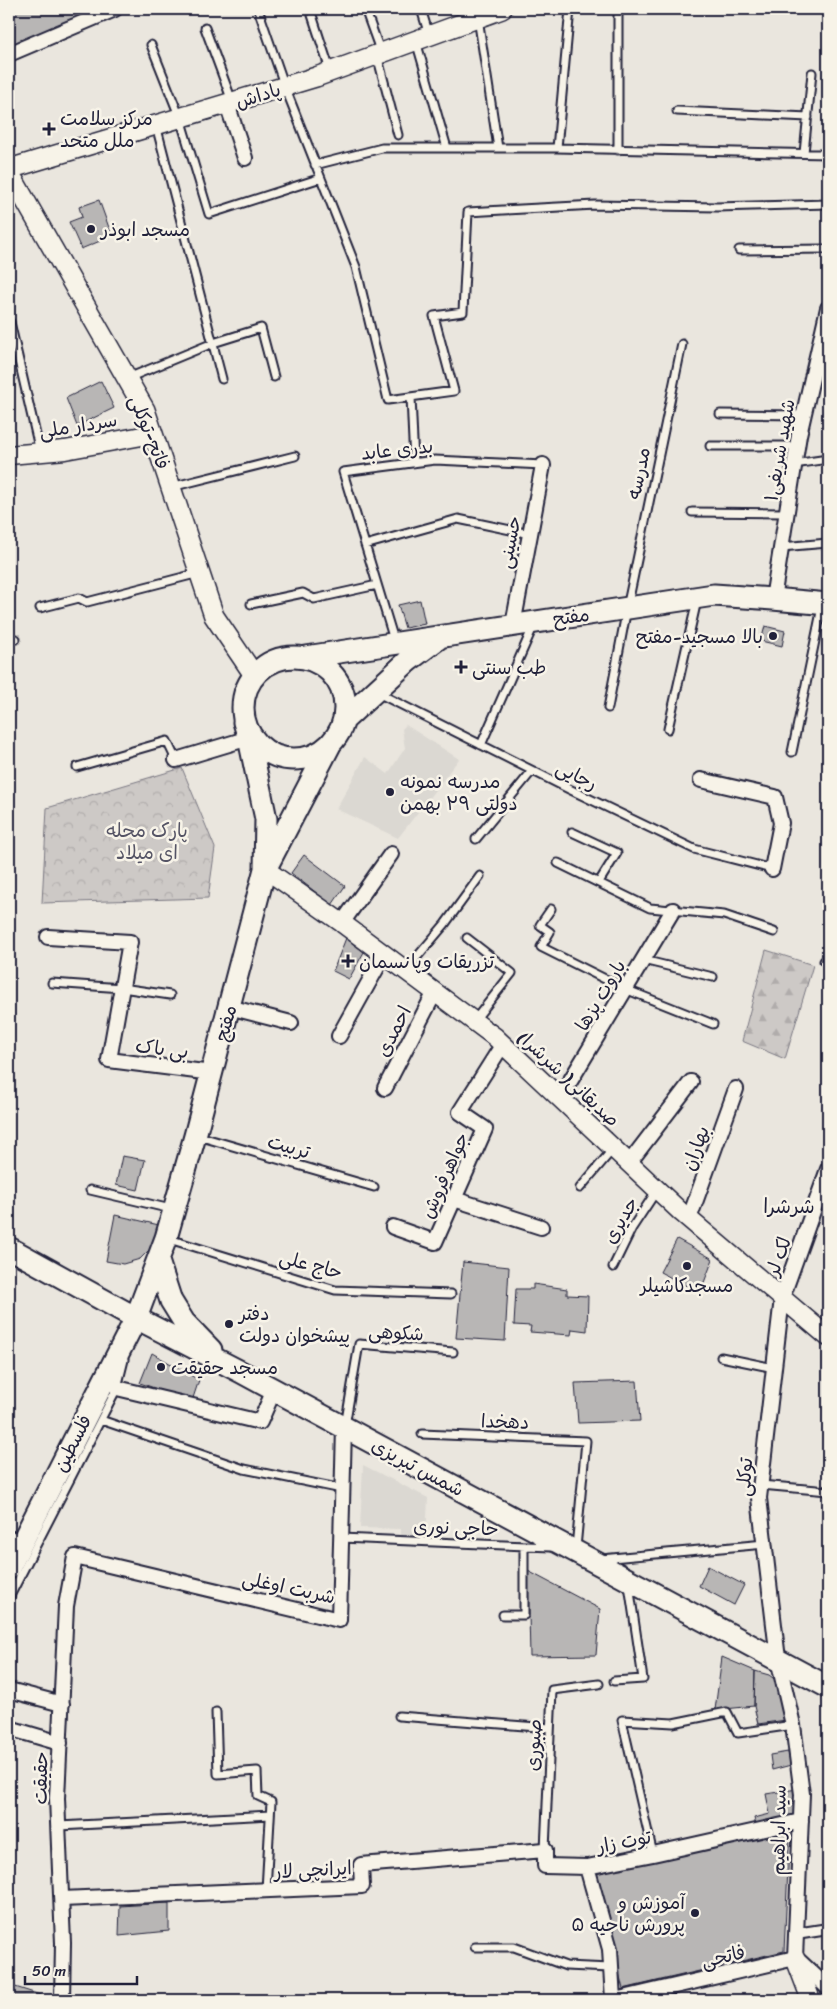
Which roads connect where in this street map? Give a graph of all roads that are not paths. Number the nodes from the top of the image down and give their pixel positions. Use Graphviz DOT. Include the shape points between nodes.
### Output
graph roads {
  1 [pos="115,9"];
  2 [pos="258,9"];
  3 [pos="310,9"];
  4 [pos="365,9"];
  5 [pos="421,9"];
  6 [pos="570,9"];
  7 [pos="618,9"];
  8 [pos="488,12"];
  9 [pos="205,28"];
  10 [pos="423,38"];
  11 [pos="151,45"];
  12 [pos="9,54"];
  13 [pos="379,54"];
  14 [pos="330,72"];
  15 [pos="812,73"];
  16 [pos="284,87"];
  17 [pos="230,103"];
  18 [pos="677,111"];
  19 [pos="808,117"];
  20 [pos="180,118"];
  21 [pos="156,125"];
  22 [pos="398,134"];
  23 [pos="447,148"];
  24 [pos="498,148"];
  25 [pos="557,148"];
  26 [pos="618,150"];
  27 [pos="804,153"];
  28 [pos="828,154"];
  29 [pos="245,158"];
  30 [pos="316,165"];
  31 [pos="9,170"];
  32 [pos="321,178"];
  33 [pos="828,204"];
  34 [pos="828,249"];
  35 [pos="739,250"];
  36 [pos="828,308"];
  37 [pos="10,322"];
  38 [pos="213,343"];
  39 [pos="682,344"];
  40 [pos="274,377"];
  41 [pos="127,378"];
  42 [pos="222,379"];
  43 [pos="412,397"];
  44 [pos="720,414"];
  45 [pos="804,415"];
  46 [pos="153,434"];
  47 [pos="710,446"];
  48 [pos="797,446"];
  49 [pos="40,452"];
  50 [pos="9,455"];
  51 [pos="294,456"];
  52 [pos="828,459"];
  53 [pos="414,463"];
  54 [pos="794,464"];
  55 [pos="543,465"];
  56 [pos="171,487"];
  57 [pos="692,512"];
  58 [pos="787,514"];
  59 [pos="530,534"];
  60 [pos="828,543"];
  61 [pos="365,546"];
  62 [pos="781,547"];
  63 [pos="200,572"];
  64 [pos="377,585"];
  65 [pos="698,597"];
  66 [pos="773,598"];
  67 [pos="251,604"];
  68 [pos="825,604"];
  69 [pos="40,608"];
  70 [pos="626,608"];
  71 [pos="535,622"];
  72 [pos="512,625"];
  73 [pos="441,636"];
  74 [pos="395,644"];
  75 [pos="306,658"];
  76 [pos="254,674"];
  77 [pos="375,691"];
  78 [pos="608,708"];
  79 [pos="344,720"];
  80 [pos="668,729"];
  81 [pos="247,730"];
  82 [pos="331,743"];
  83 [pos="481,745"];
  84 [pos="792,752"];
  85 [pos="176,760"];
  86 [pos="77,767"];
  87 [pos="532,770"];
  88 [pos="702,780"];
  89 [pos="572,832"];
  90 [pos="476,839"];
  91 [pos="391,854"];
  92 [pos="558,863"];
  93 [pos="265,869"];
  94 [pos="772,869"];
  95 [pos="480,876"];
  96 [pos="599,882"];
  97 [pos="550,909"];
  98 [pos="673,910"];
  99 [pos="342,923"];
  100 [pos="774,932"];
  101 [pos="48,938"];
  102 [pos="467,938"];
  103 [pos="384,955"];
  104 [pos="643,960"];
  105 [pos="406,970"];
  106 [pos="713,978"];
  107 [pos="52,983"];
  108 [pos="122,988"];
  109 [pos="626,989"];
  110 [pos="435,992"];
  111 [pos="170,995"];
  112 [pos="229,1007"];
  113 [pos="474,1021"];
  114 [pos="291,1023"];
  115 [pos="713,1024"];
  116 [pos="340,1036"];
  117 [pos="503,1044"];
  118 [pos="212,1073"];
  119 [pos="691,1082"];
  120 [pos="385,1088"];
  121 [pos="736,1089"];
  122 [pos="560,1098"];
  123 [pos="195,1136"];
  124 [pos="613,1148"];
  125 [pos="629,1163"];
  126 [pos="828,1169"];
  127 [pos="374,1188"];
  128 [pos="580,1188"];
  129 [pos="657,1189"];
  130 [pos="90,1190"];
  131 [pos="454,1200"];
  132 [pos="174,1209"];
  133 [pos="689,1219"];
  134 [pos="393,1227"];
  135 [pos="541,1227"];
  136 [pos="166,1238"];
  137 [pos="9,1248"];
  138 [pos="158,1261"];
  139 [pos="613,1267"];
  140 [pos="451,1294"];
  141 [pos="782,1298"];
  142 [pos="136,1318"];
  143 [pos="828,1338"];
  144 [pos="453,1352"];
  145 [pos="721,1357"];
  146 [pos="774,1368"];
  147 [pos="241,1372"];
  148 [pos="117,1388"];
  149 [pos="274,1390"];
  150 [pos="100,1420"];
  151 [pos="344,1428"];
  152 [pos="422,1434"];
  153 [pos="761,1485"];
  154 [pos="342,1489"];
  155 [pos="828,1491"];
  156 [pos="16,1536"];
  157 [pos="341,1538"];
  158 [pos="765,1544"];
  159 [pos="524,1546"];
  160 [pos="579,1553"];
  161 [pos="75,1558"];
  162 [pos="9,1568"];
  163 [pos="629,1579"];
  164 [pos="9,1598"];
  165 [pos="503,1615"];
  166 [pos="778,1659"];
  167 [pos="614,1681"];
  168 [pos="600,1684"];
  169 [pos="828,1687"];
  170 [pos="9,1690"];
  171 [pos="62,1704"];
  172 [pos="216,1712"];
  173 [pos="399,1716"];
  174 [pos="793,1725"];
  175 [pos="9,1728"];
  176 [pos="550,1728"];
  177 [pos="60,1743"];
  178 [pos="270,1815"];
  179 [pos="800,1821"];
  180 [pos="59,1826"];
  181 [pos="545,1850"];
  182 [pos="653,1854"];
  183 [pos="587,1867"];
  184 [pos="266,1890"];
  185 [pos="62,1899"];
  186 [pos="828,1929"];
  187 [pos="796,1934"];
  188 [pos="475,1947"];
  189 [pos="795,1958"];
  190 [pos="610,1968"];
  191 [pos="828,1988"];
  192 [pos="62,2000"];
  193 [pos="614,2000"];
  194 [pos="811,2000"];
  1 -- 12 [label="street"];
  2 -- 16 [label="lane"];
  3 -- 14 [label="lane"];
  4 -- 13 [label="lane"];
  5 -- 10 [label="lane"];
  6 -- 25 [label="lane"];
  7 -- 26 [label="lane"];
  8 -- 10 [label="main road, پاداش"];
  8 -- 24 [label="lane"];
  9 -- 17 [label="lane"];
  10 -- 13 [label="main road, پاداش"];
  10 -- 23 [label="lane"];
  11 -- 20 [label="lane"];
  13 -- 14 [label="main road, پاداش"];
  13 -- 22 [label="lane"];
  14 -- 16 [label="main road, پاداش"];
  15 -- 19 [label="lane"];
  16 -- 17 [label="main road, پاداش"];
  16 -- 30 [label="lane"];
  17 -- 20 [label="main road, پاداش"];
  17 -- 29 [label="street"];
  18 -- 19 [label="lane"];
  19 -- 27 [label="lane"];
  20 -- 21 [label="main road, پاداش"];
  20 -- 32 [label="lane" via="209,214"];
  21 -- 31 [label="main road, پاداش"];
  21 -- 38 [label="lane"];
  23 -- 24 [label="lane"];
  23 -- 30 [label="lane" via="382,148"];
  24 -- 25 [label="lane"];
  25 -- 26 [label="lane"];
  26 -- 27 [label="lane"];
  27 -- 28 [label="lane"];
  30 -- 32 [label="lane"];
  31 -- 41 [label="main road, فاتح-توکلی"];
  32 -- 43 [label="lane" via="356,267 388,400"];
  33 -- 43 [label="lane" via="718,207 595,205 468,212 464,312 434,316 454,391"];
  34 -- 35 [label="lane"];
  36 -- 45 [label="street, شهید شریفی۱"];
  37 -- 49 [label="lane"];
  38 -- 40 [label="lane" via="261,328"];
  38 -- 41 [label="lane"];
  38 -- 42 [label="lane"];
  39 -- 70 [label="lane, مدرسه"];
  41 -- 46 [label="main road, فاتح-توکلی" via="145,410"];
  43 -- 53 [label="lane"];
  44 -- 45 [label="lane"];
  45 -- 48 [label="street, شهید شریفی۱"];
  46 -- 49 [label="street, سردار ملی"];
  46 -- 56 [label="main road, فاتح-توکلی"];
  47 -- 48 [label="lane"];
  48 -- 54 [label="street, شهید شریفی۱"];
  49 -- 50 [label="street, سردار ملی"];
  51 -- 56 [label="lane"];
  52 -- 54 [label="lane"];
  53 -- 55 [label="lane, بدری عابد" via="435,460"];
  53 -- 61 [label="lane, بدری عابد" via="343,472"];
  54 -- 58 [label="street, شهید شریفی۱"];
  55 -- 59 [label="street, حسینی"];
  56 -- 63 [label="main road, فاتح-توکلی"];
  57 -- 58 [label="lane"];
  58 -- 62 [label="street, شهید شریفی۱"];
  59 -- 61 [label="lane" via="458,519"];
  59 -- 72 [label="street, حسینی"];
  60 -- 62 [label="lane"];
  61 -- 64 [label="lane, بدری عابد"];
  62 -- 66 [label="street, شهید شریفی۱"];
  63 -- 69 [label="lane" via="87,602 79,598"];
  63 -- 76 [label="main road, فاتح-توکلی" via="214,616"];
  64 -- 67 [label="lane" via="314,599 302,593"];
  64 -- 74 [label="lane, بدری عابد"];
  65 -- 66 [label="main road, مفتح"];
  65 -- 70 [label="main road, مفتح"];
  65 -- 80 [label="lane"];
  66 -- 68 [label="main road, مفتح"];
  68 -- 84 [label="lane"];
  70 -- 71 [label="main road, مفتح"];
  70 -- 78 [label="lane, مدرسه"];
  71 -- 72 [label="main road, مفتح"];
  71 -- 83 [label="lane"];
  72 -- 73 [label="main road, مفتح"];
  73 -- 74 [label="main road"];
  73 -- 77 [label="main road, مفتح"];
  74 -- 75 [label="main road"];
  75 -- 76 [label="main road" via="277,658"];
  75 -- 79 [label="main road" via="333,674 342,688"];
  76 -- 81 [label="main road" via="245,689 242,706"];
  77 -- 79 [label="main road, مفتح"];
  77 -- 83 [label="lane, رجایی"];
  79 -- 82 [label="main road"];
  81 -- 82 [label="main road" via="265,751 282,758 300,759 317,754"];
  81 -- 85 [label="street"];
  81 -- 93 [label="main road, مفتح" via="266,819"];
  82 -- 93 [label="main road"];
  83 -- 87 [label="lane, رجایی"];
  85 -- 86 [label="lane" via="167,741"];
  87 -- 90 [label="lane"];
  87 -- 94 [label="lane, رجایی" via="694,849"];
  88 -- 94 [label="street" via="775,797 781,823"];
  89 -- 96 [label="lane" via="617,853"];
  91 -- 99 [label="street"];
  92 -- 96 [label="lane"];
  93 -- 99 [label="street, (شرشرا )صدیقانی"];
  93 -- 112 [label="main road, مفتح"];
  95 -- 105 [label="lane"];
  96 -- 98 [label="lane" via="650,908"];
  97 -- 109 [label="lane" via="540,925 550,932 541,947"];
  98 -- 100 [label="lane" via="724,915"];
  98 -- 104 [label="street, باروت پزها"];
  99 -- 103 [label="street, (شرشرا )صدیقانی"];
  101 -- 108 [label="street" via="130,942"];
  102 -- 113 [label="lane" via="512,974"];
  103 -- 105 [label="street, (شرشرا )صدیقانی"];
  103 -- 116 [label="street"];
  104 -- 106 [label="lane"];
  104 -- 109 [label="street, باروت پزها"];
  105 -- 110 [label="street, (شرشرا )صدیقانی"];
  107 -- 108 [label="lane"];
  108 -- 111 [label="lane"];
  108 -- 118 [label="street, بی باک" via="109,1060"];
  109 -- 115 [label="lane"];
  109 -- 122 [label="street, باروت پزها"];
  110 -- 113 [label="street, (شرشرا )صدیقانی"];
  110 -- 120 [label="street, احمدی"];
  112 -- 114 [label="street"];
  112 -- 118 [label="main road, مفتح"];
  113 -- 117 [label="street, (شرشرا )صدیقانی"];
  117 -- 122 [label="street, (شرشرا )صدیقانی"];
  117 -- 131 [label="street, جواهرفروش" via="460,1112 485,1129"];
  118 -- 123 [label="main road, مفتح"];
  119 -- 125 [label="street"];
  121 -- 133 [label="street, بهاران"];
  122 -- 124 [label="street, (شرشرا )صدیقانی"];
  123 -- 127 [label="lane, تربیت"];
  123 -- 132 [label="main road, مفتح"];
  124 -- 125 [label="street, (شرشرا )صدیقانی"];
  124 -- 128 [label="lane"];
  125 -- 129 [label="street, (شرشرا )صدیقانی"];
  126 -- 141 [label="street, لک لر"];
  129 -- 133 [label="street, (شرشرا )صدیقانی"];
  129 -- 139 [label="lane, جدیری" via="632,1228"];
  130 -- 132 [label="lane"];
  131 -- 134 [label="street, جواهرفروش" via="435,1242"];
  131 -- 135 [label="street"];
  132 -- 136 [label="main road, مفتح"];
  133 -- 141 [label="street, (شرشرا )صدیقانی"];
  136 -- 138 [label="main road, مفتح"];
  136 -- 140 [label="lane, حاج علی" via="335,1290"];
  137 -- 142 [label="main road, شمس تبریزی"];
  138 -- 142 [label="main road, مفتح"];
  138 -- 147 [label="main road" via="171,1301 184,1322 209,1348"];
  141 -- 143 [label="street, (شرشرا )صدیقانی"];
  141 -- 146 [label="street, توکلی"];
  142 -- 147 [label="main road, شمس تبریزی"];
  142 -- 148 [label="lane"];
  142 -- 156 [label="main road, فلسطین"];
  144 -- 151 [label="lane, شکوهی" via="359,1344"];
  145 -- 146 [label="lane"];
  146 -- 153 [label="street, توکلی"];
  147 -- 149 [label="main road, شمس تبریزی"];
  148 -- 149 [label="street" via="260,1422"];
  148 -- 150 [label="lane"];
  149 -- 151 [label="main road, شمس تبریزی"];
  150 -- 154 [label="lane" via="244,1469"];
  150 -- 164 [label="lane"];
  151 -- 154 [label="street, شربت اوغلی"];
  151 -- 160 [label="main road, شمس تبریزی"];
  152 -- 160 [label="lane, دهخدا" via="586,1441"];
  153 -- 155 [label="lane"];
  153 -- 158 [label="street, توکلی"];
  154 -- 157 [label="street, شربت اوغلی"];
  156 -- 162 [label="main road, فلسطین"];
  157 -- 159 [label="lane, حاجی نوری"];
  157 -- 161 [label="street, شربت اوغلی" via="338,1620"];
  158 -- 160 [label="lane, حاجی نوری"];
  158 -- 166 [label="street, توکلی"];
  159 -- 160 [label="lane, حاجی نوری"];
  159 -- 165 [label="lane" via="524,1615"];
  160 -- 163 [label="main road, شمس تبریزی"];
  161 -- 171 [label="street, حقیقت" via="66,1606"];
  163 -- 166 [label="main road, شمس تبریزی"];
  163 -- 167 [label="lane" via="642,1679"];
  166 -- 169 [label="main road, شمس تبریزی"];
  166 -- 174 [label="street, سید ابراهیم"];
  168 -- 176 [label="lane, صبوری" via="552,1690"];
  170 -- 171 [label="street"];
  171 -- 177 [label="street, حقیقت"];
  172 -- 178 [label="lane" via="218,1774 257,1771 258,1796 271,1802"];
  173 -- 176 [label="lane"];
  174 -- 179 [label="street, سید ابراهیم" via="802,1794"];
  174 -- 182 [label="lane" via="738,1734 727,1712 673,1722 622,1720"];
  175 -- 177 [label="street"];
  176 -- 181 [label="lane, صبوری"];
  177 -- 180 [label="street, حقیقت"];
  178 -- 180 [label="lane"];
  178 -- 184 [label="lane"];
  179 -- 182 [label="street, توت زار"];
  179 -- 187 [label="street, سید ابراهیم"];
  180 -- 185 [label="street, حقیقت"];
  181 -- 183 [label="street" via="545,1866"];
  181 -- 184 [label="street, ایرانچی لار" via="361,1866 362,1886"];
  182 -- 183 [label="street, توت زار"];
  183 -- 190 [label="street, توت زار" via="610,1950"];
  184 -- 185 [label="street, ایرانچی لار"];
  185 -- 192 [label="street, حقیقت"];
  186 -- 187 [label="street"];
  187 -- 189 [label="street, سید ابراهیم"];
  188 -- 190 [label="lane" via="514,1947 566,1966"];
  189 -- 191 [label="street"];
  189 -- 193 [label="street, فاتحی"];
  189 -- 194 [label="street, سید ابراهیم"];
  190 -- 193 [label="street, توت زار"];
}
